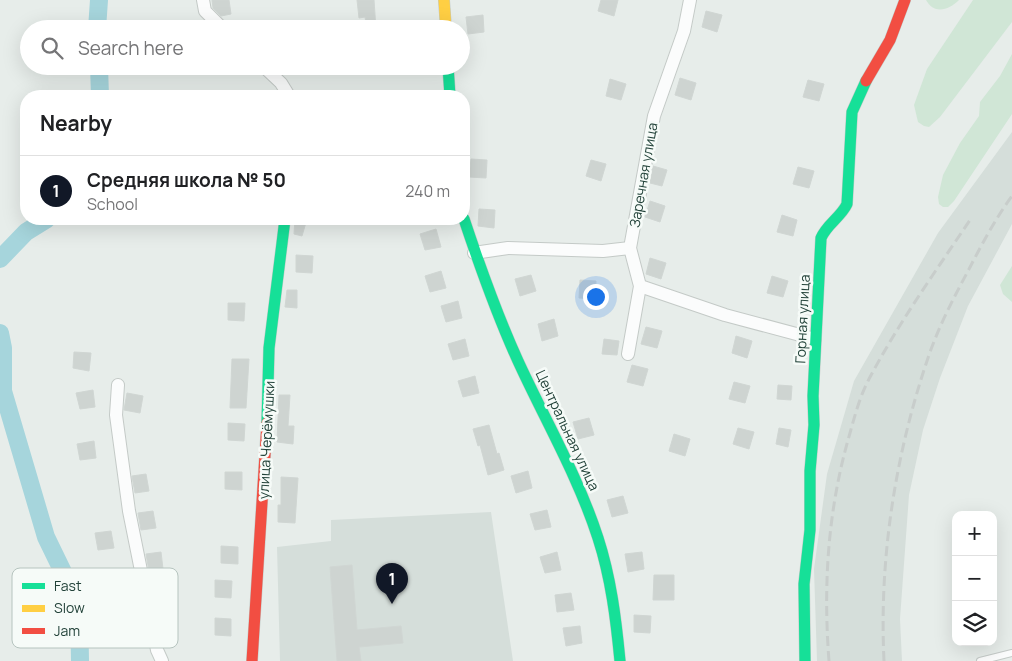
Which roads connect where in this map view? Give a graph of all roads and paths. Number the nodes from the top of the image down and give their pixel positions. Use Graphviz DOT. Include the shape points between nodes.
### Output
graph roads {
  1 [pos="203,0"];
  2 [pos="444,0"];
  3 [pos="690,0"];
  4 [pos="905,0"];
  5 [pos="214,20"];
  6 [pos="445,20"];
  7 [pos="273,75"];
  8 [pos="449,75"];
  9 [pos="285,90"];
  10 [pos="450,90"];
  11 [pos="284,225"];
  12 [pos="466,225"];
  13 [pos="630,248"];
  14 [pos="474,253"];
  15 [pos="640,286"];
  16 [pos="815,339"];
  17 [pos="628,354"];
  18 [pos="118,385"];
  19 [pos="140,568"];
  20 [pos="157,648"];
  21 [pos="1012,653"];
  22 [pos="162,661"];
  23 [pos="252,661"];
  24 [pos="620,661"];
  25 [pos="805,661"];
  26 [pos="980,661"];
  1 -- 5 [label="street" via="205,11"];
  2 -- 6 [label="street"];
  3 -- 13 [label="street, Заречная улица" via="684,31 654,116"];
  4 -- 16 [label="street, Горная улица" via="890,40 852,112 847,204 821,238"];
  7 -- 9 [label="street"];
  8 -- 10 [label="street"];
  11 -- 23 [label="street, улица Черёмушки" via="269,348 267,437"];
  12 -- 14 [label="street, Центральная улица"];
  13 -- 14 [label="street" via="603,251 508,248"];
  13 -- 15 [label="street, Заречная улица"];
  14 -- 24 [label="street, Центральная улица" via="592,520 607,569"];
  15 -- 16 [label="street" via="725,316"];
  15 -- 17 [label="street, Заречная улица"];
  16 -- 25 [label="street, Горная улица" via="810,530 803,604"];
  18 -- 19 [label="street" via="116,415 128,511"];
  20 -- 22 [label="street"];
  21 -- 26 [label="lane"];
}
